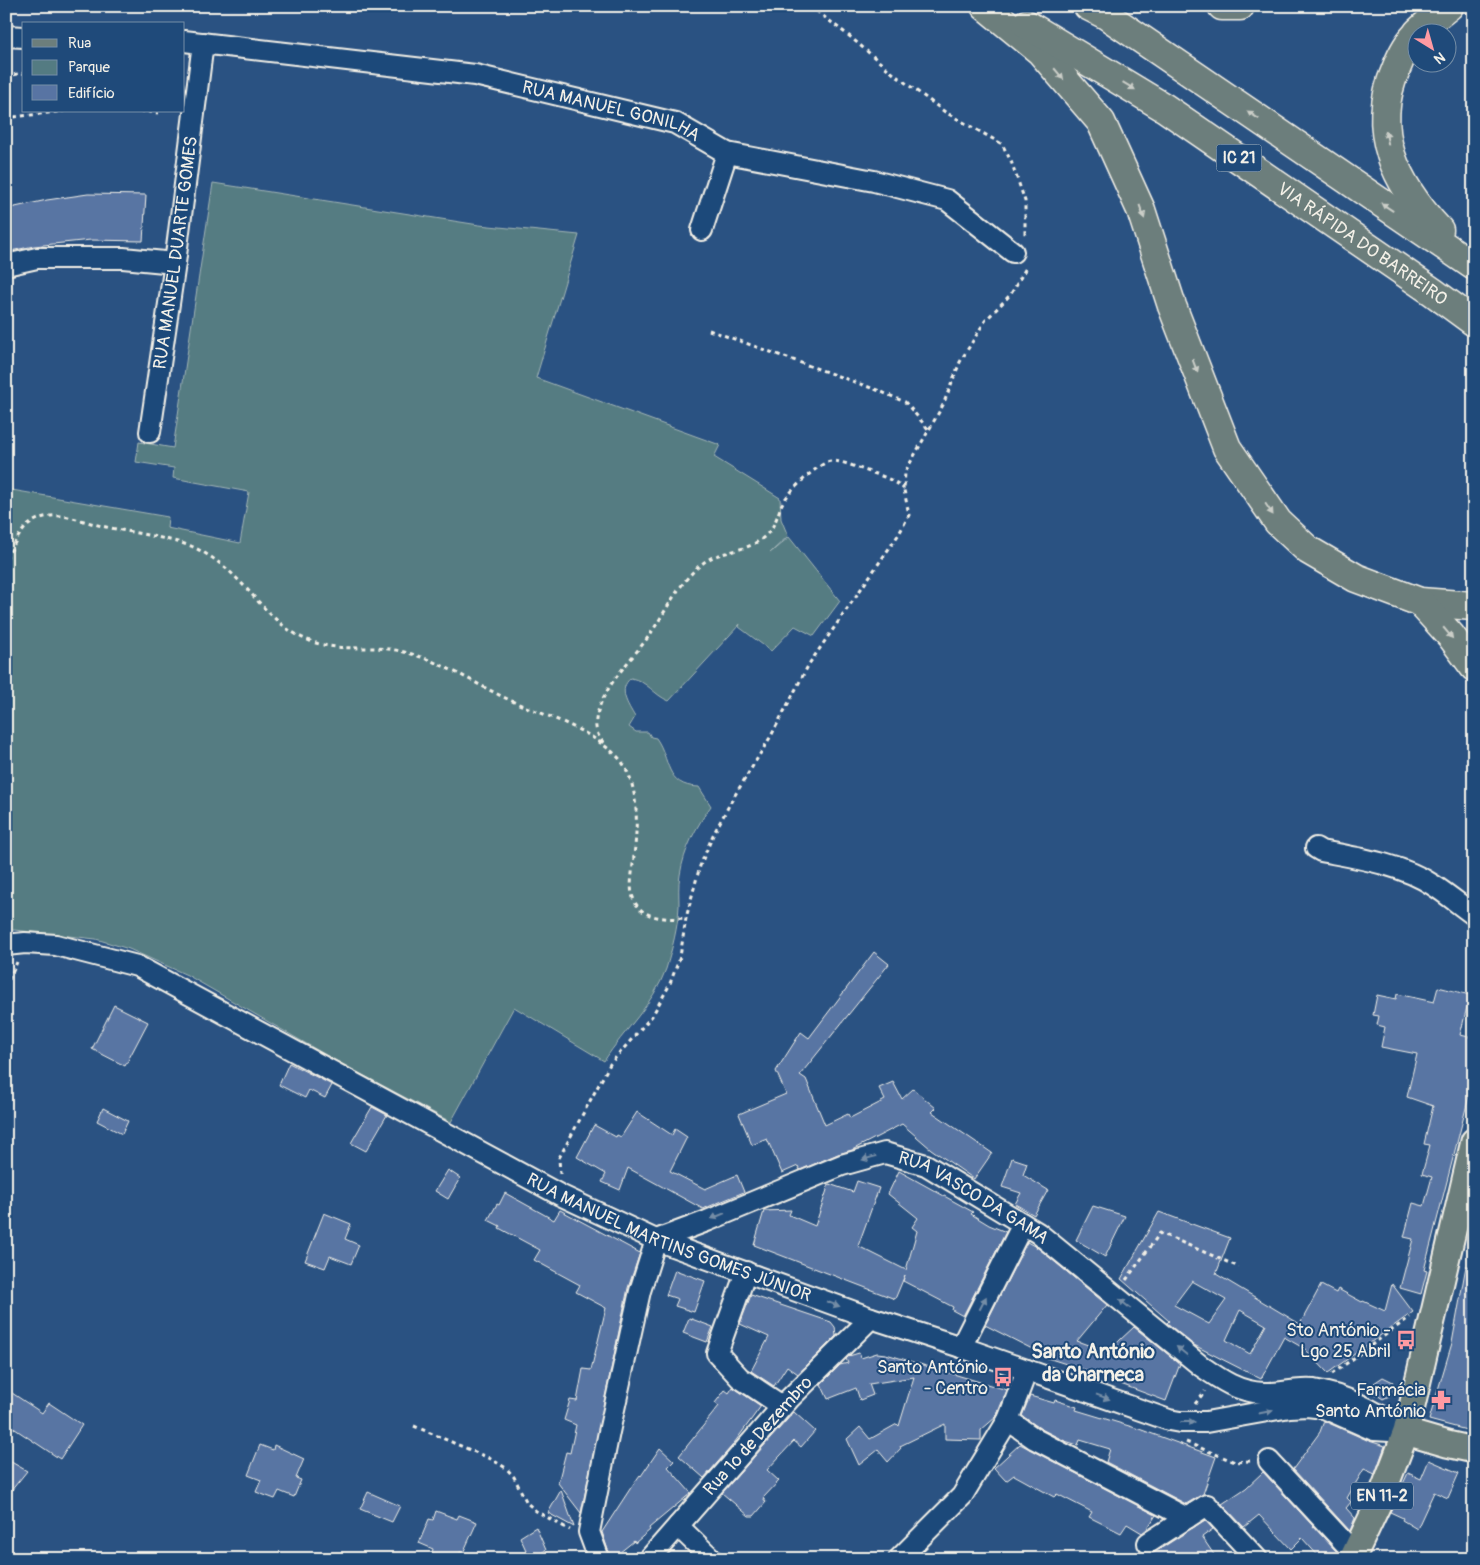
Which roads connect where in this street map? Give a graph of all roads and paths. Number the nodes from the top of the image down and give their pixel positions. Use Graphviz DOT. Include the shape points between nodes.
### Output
graph roads {
  1 [pos="810,6"];
  2 [pos="985,6"];
  3 [pos="997,6"];
  4 [pos="1088,6"];
  5 [pos="1222,6"];
  6 [pos="1240,6"];
  7 [pos="1449,6"];
  8 [pos="1429,22"];
  9 [pos="6,36"];
  10 [pos="22,37"];
  11 [pos="193,42"];
  12 [pos="1408,45"];
  13 [pos="22,73"];
  14 [pos="6,76"];
  15 [pos="56,112"];
  16 [pos="149,112"];
  17 [pos="158,113"];
  18 [pos="6,118"];
  19 [pos="726,153"];
  20 [pos="702,230"];
  21 [pos="1022,252"];
  22 [pos="175,263"];
  23 [pos="6,265"];
  24 [pos="1472,265"];
  25 [pos="1474,322"];
  26 [pos="709,330"];
  27 [pos="929,430"];
  28 [pos="150,432"];
  29 [pos="904,490"];
  30 [pos="6,559"];
  31 [pos="1420,602"];
  32 [pos="1474,606"];
  33 [pos="1474,667"];
  34 [pos="615,754"];
  35 [pos="1316,848"];
  36 [pos="1474,915"];
  37 [pos="686,918"];
  38 [pos="6,945"];
  39 [pos="1474,1141"];
  40 [pos="560,1195"];
  41 [pos="1023,1224"];
  42 [pos="656,1240"];
  43 [pos="1239,1267"];
  44 [pos="746,1272"];
  45 [pos="1115,1296"];
  46 [pos="1411,1316"];
  47 [pos="871,1318"];
  48 [pos="961,1347"];
  49 [pos="1027,1370"];
  50 [pos="1227,1384"];
  51 [pos="1329,1394"];
  52 [pos="782,1406"];
  53 [pos="1008,1420"];
  54 [pos="1218,1420"];
  55 [pos="414,1426"];
  56 [pos="1406,1432"];
  57 [pos="1474,1450"];
  58 [pos="1269,1461"];
  59 [pos="1186,1518"];
  60 [pos="678,1526"];
  61 [pos="1148,1543"];
  62 [pos="593,1544"];
  63 [pos="1353,1556"];
  64 [pos="649,1559"];
  65 [pos="712,1559"];
  66 [pos="899,1559"];
  67 [pos="1256,1559"];
  1 -- 21 [label="path" via="944,112 1002,144 1025,201"];
  2 -- 31 [label="highway, one-way" via="1040,51 1101,122 1141,210 1172,306 1227,448 1278,522 1308,550 1356,578"];
  3 -- 25 [label="highway, VIA RÁPIDA DO BARREIRO / IC 21, one-way" via="1165,108"];
  24 -- 4 [label="highway, IC 21, one-way" via="1106,15"];
  5 -- 6 [label="highway"];
  7 -- 8 [label="highway"];
  9 -- 10 [label="street"];
  11 -- 19 [label="street, RUA MANUEL GONILHA" via="475,75 675,124"];
  11 -- 22 [label="street, RUA MANUEL DUARTE GOMES"];
  24 -- 12 [label="highway, one-way" via="1411,197 1390,154 1385,107 1390,82"];
  13 -- 14 [label="path"];
  15 -- 18 [label="path"];
  16 -- 17 [label="path"];
  19 -- 20 [label="street"];
  19 -- 21 [label="street, RUA MANUEL GONILHA" via="874,181 947,200"];
  21 -- 27 [label="path" via="1011,294 985,321 960,362"];
  22 -- 23 [label="street" via="123,258 37,258"];
  22 -- 28 [label="street, RUA MANUEL DUARTE GOMES"];
  26 -- 27 [label="path" via="905,402"];
  27 -- 29 [label="path" via="905,472"];
  29 -- 34 [label="path" via="898,483 845,462 828,461 794,487 781,504 777,518 765,536 751,545 704,561 691,574 603,698 595,726 600,740"];
  29 -- 37 [label="path" via="909,515 809,664 732,800 700,866"];
  30 -- 34 [label="path" via="24,529 38,519 56,516 192,547 227,569 296,635 326,646 394,650 444,666 509,700 587,734"];
  31 -- 32 [label="highway"];
  31 -- 33 [label="highway, one-way"];
  34 -- 37 [label="path" via="628,774 634,796 636,836 631,886 634,900 650,916"];
  35 -- 36 [label="street" via="1416,876"];
  37 -- 40 [label="path" via="680,957 669,986 652,1016 610,1064 559,1158"];
  38 -- 40 [label="street, RUA MANUEL MARTINS GOMES JÚNIOR" via="56,945 137,966"];
  39 -- 56 [label="main road, EN 11-2"];
  40 -- 42 [label="street, RUA MANUEL MARTINS GOMES JÚNIOR"];
  41 -- 42 [label="street, RUA VASCO DA GAMA, one-way" via="926,1165 885,1153 842,1166"];
  41 -- 45 [label="street, RUA VASCO DA GAMA"];
  48 -- 41 [label="street, one-way"];
  42 -- 44 [label="street, RUA MANUEL MARTINS GOMES JÚNIOR"];
  42 -- 62 [label="street" via="640,1291 609,1432"];
  43 -- 45 [label="path" via="1160,1233"];
  44 -- 47 [label="street, RUA MANUEL MARTINS GOMES JÚNIOR, one-way"];
  44 -- 52 [label="street" via="717,1353 740,1378"];
  50 -- 45 [label="street, RUA VASCO DA GAMA, one-way"];
  46 -- 51 [label="path" via="1330,1376"];
  47 -- 48 [label="street, RUA MANUEL MARTINS GOMES JÚNIOR"];
  47 -- 52 [label="street, Rua 1º de Dezembro"];
  48 -- 49 [label="street, RUA MANUEL MARTINS GOMES JÚNIOR"];
  49 -- 53 [label="street"];
  49 -- 54 [label="street, RUA MANUEL MARTINS GOMES JÚNIOR, one-way" via="1158,1417 1180,1422"];
  50 -- 51 [label="street, RUA VASCO DA GAMA" via="1264,1393 1312,1390"];
  50 -- 54 [label="street" via="1232,1402"];
  51 -- 56 [label="street, RUA VASCO DA GAMA" via="1381,1414"];
  52 -- 60 [label="street, Rua 1º de Dezembro"];
  53 -- 59 [label="street" via="1035,1439"];
  53 -- 66 [label="street" via="962,1496"];
  54 -- 56 [label="street, RUA MANUEL MARTINS GOMES JÚNIOR, one-way" via="1307,1406 1324,1408 1374,1430"];
  55 -- 62 [label="path" via="506,1468 527,1503 536,1511"];
  56 -- 57 [label="main road"];
  56 -- 63 [label="main road, EN 11-2" via="1380,1500"];
  58 -- 63 [label="street"];
  59 -- 61 [label="street"];
  59 -- 67 [label="street" via="1207,1505"];
  60 -- 64 [label="street, Rua 1º de Dezembro"];
  60 -- 65 [label="street"];
}
